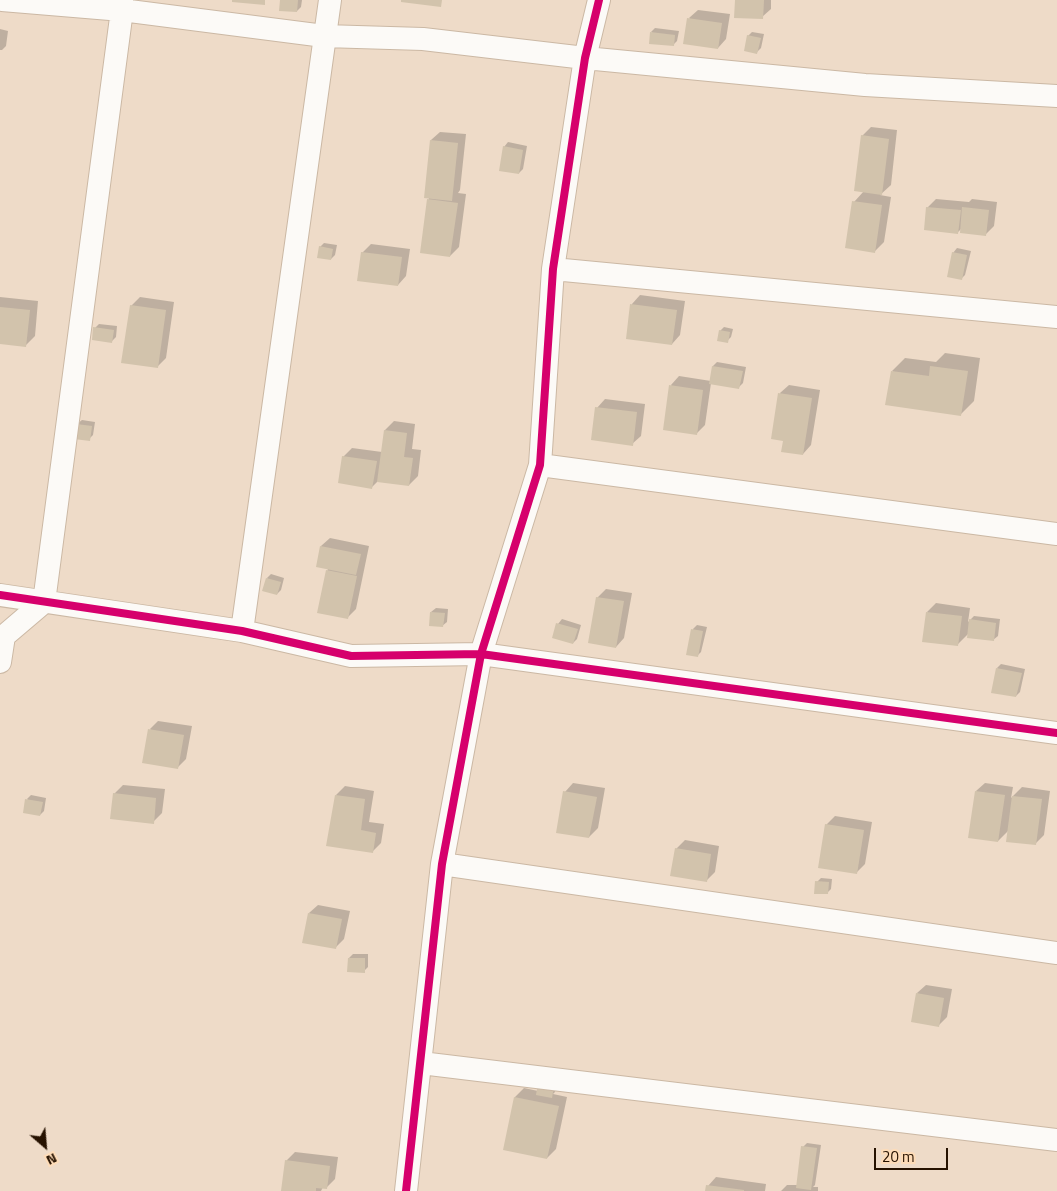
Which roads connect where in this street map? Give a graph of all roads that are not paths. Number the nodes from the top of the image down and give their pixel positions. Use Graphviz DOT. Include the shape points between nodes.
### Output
graph roads {
  1 [pos="2,0"];
  2 [pos="330,0"];
  3 [pos="599,0"];
  4 [pos="122,5"];
  5 [pos="324,36"];
  6 [pos="585,58"];
  7 [pos="1057,96"];
  8 [pos="553,269"];
  9 [pos="1057,317"];
  10 [pos="540,466"];
  11 [pos="1057,534"];
  12 [pos="0,595"];
  13 [pos="44,602"];
  14 [pos="242,631"];
  15 [pos="481,654"];
  16 [pos="0,662"];
  17 [pos="1057,733"];
  18 [pos="442,864"];
  19 [pos="1057,953"];
  20 [pos="421,1063"];
  21 [pos="1057,1140"];
  22 [pos="406,1191"];
  1 -- 4 [label="street"];
  2 -- 5 [label="street"];
  3 -- 6 [label="street"];
  4 -- 5 [label="street"];
  4 -- 13 [label="street"];
  5 -- 6 [label="street" via="424,39"];
  5 -- 14 [label="street"];
  6 -- 7 [label="street" via="865,85"];
  6 -- 8 [label="street"];
  8 -- 9 [label="street"];
  8 -- 10 [label="street"];
  10 -- 11 [label="street"];
  10 -- 15 [label="street"];
  12 -- 13 [label="street"];
  13 -- 14 [label="street"];
  13 -- 16 [label="street" via="4,636"];
  14 -- 15 [label="street" via="351,656"];
  15 -- 17 [label="street"];
  15 -- 18 [label="street"];
  18 -- 19 [label="street"];
  18 -- 20 [label="street"];
  20 -- 21 [label="street"];
  20 -- 22 [label="street"];
}
